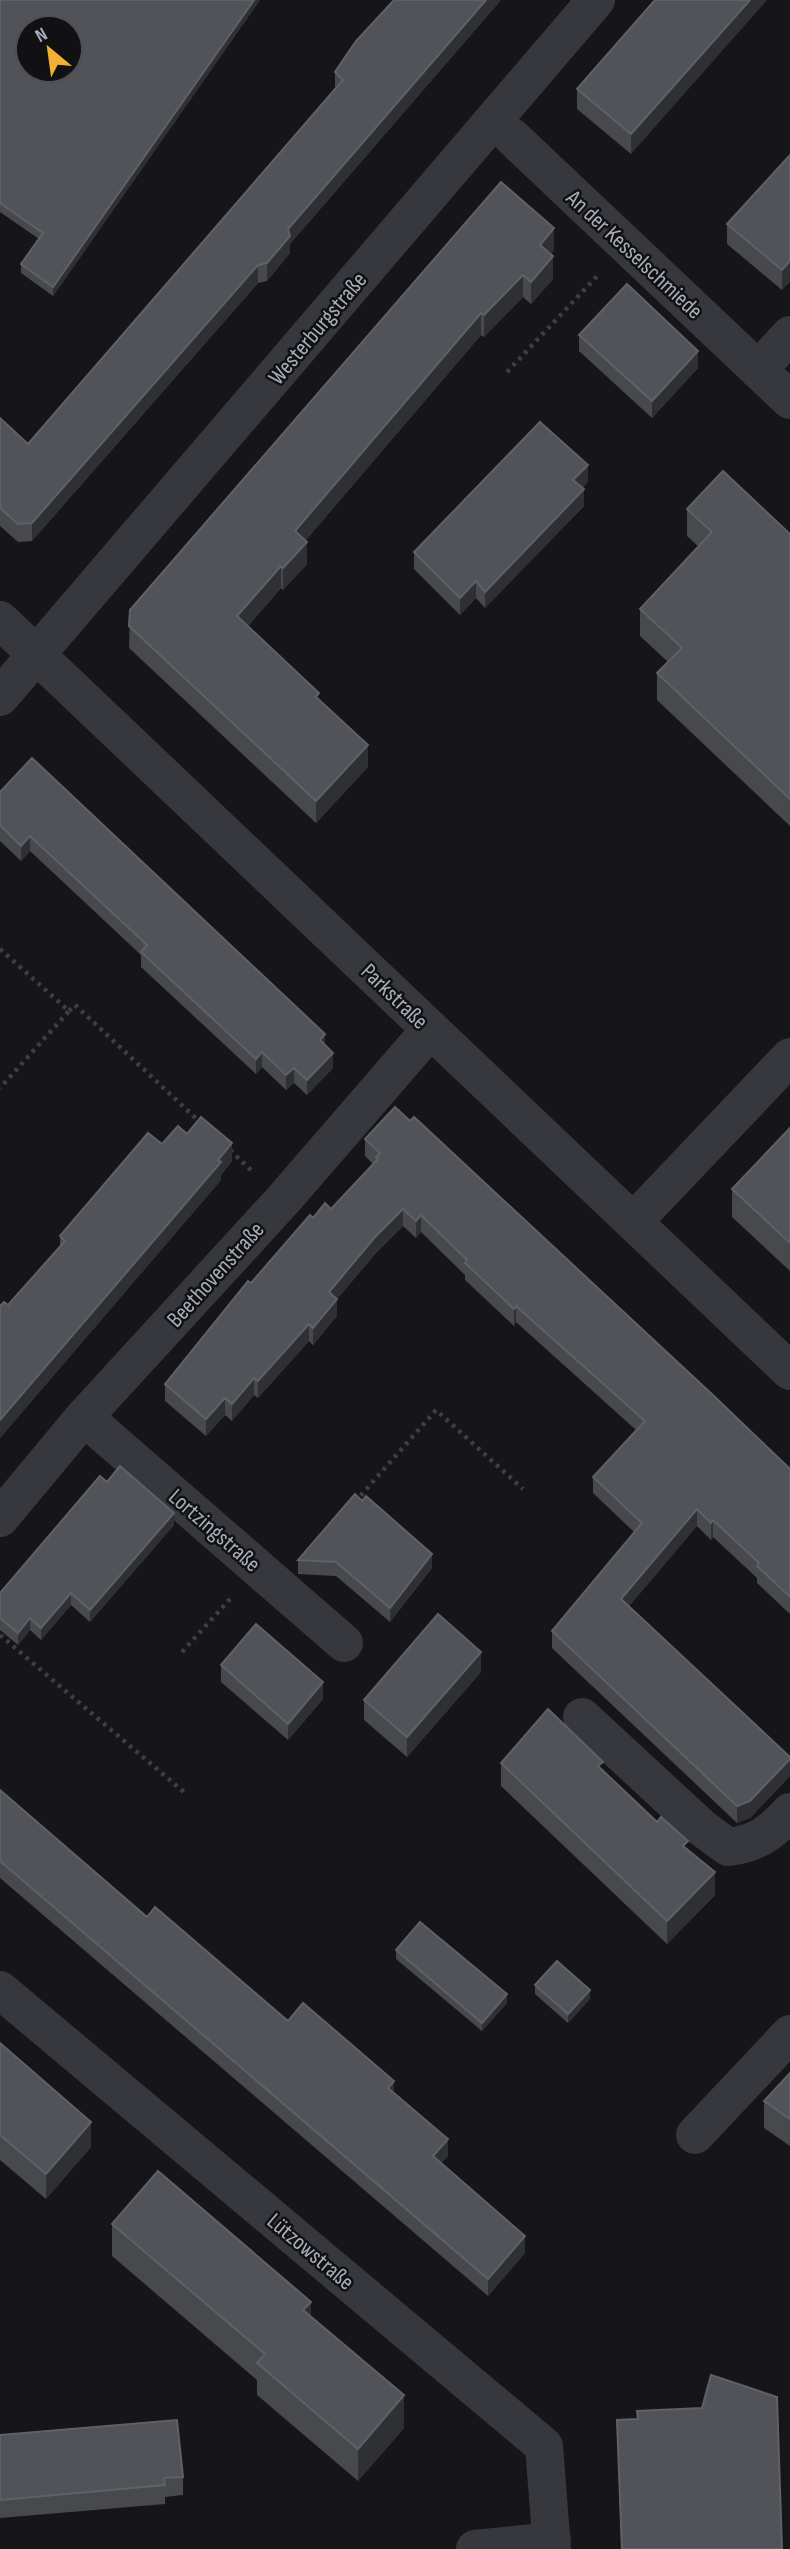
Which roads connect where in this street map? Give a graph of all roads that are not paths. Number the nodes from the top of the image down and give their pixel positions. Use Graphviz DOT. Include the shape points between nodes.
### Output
graph roads {
  1 [pos="596,0"];
  2 [pos="512,137"];
  3 [pos="790,335"];
  4 [pos="758,370"];
  5 [pos="790,400"];
  6 [pos="0,620"];
  7 [pos="37,655"];
  8 [pos="0,697"];
  9 [pos="430,1030"];
  10 [pos="790,1057"];
  11 [pos="633,1222"];
  12 [pos="790,1371"];
  13 [pos="85,1418"];
  14 [pos="0,1518"];
  15 [pos="344,1643"];
  16 [pos="582,1717"];
  17 [pos="790,1812"];
  18 [pos="0,1990"];
  19 [pos="790,2034"];
  20 [pos="695,2135"];
  21 [pos="552,2545"];
  22 [pos="475,2549"];
  1 -- 7 [label="street, Westerburgstraße"];
  2 -- 4 [label="street, An der Kesselschmiede"];
  3 -- 4 [label="street"];
  4 -- 5 [label="street, An der Kesselschmiede"];
  6 -- 7 [label="street, Parkstraße"];
  7 -- 8 [label="street, Westerburgstraße"];
  7 -- 9 [label="street, Parkstraße"];
  9 -- 11 [label="street, Parkstraße"];
  9 -- 13 [label="street, Beethovenstraße"];
  10 -- 11 [label="street"];
  11 -- 12 [label="street, Parkstraße"];
  13 -- 14 [label="street, Beethovenstraße"];
  13 -- 15 [label="street, Lortzingstraße"];
  16 -- 17 [label="street" via="728,1847 749,1845 771,1833"];
  18 -- 21 [label="street, Lützowstraße" via="544,2446"];
  19 -- 20 [label="street"];
  21 -- 22 [label="street"];
}
